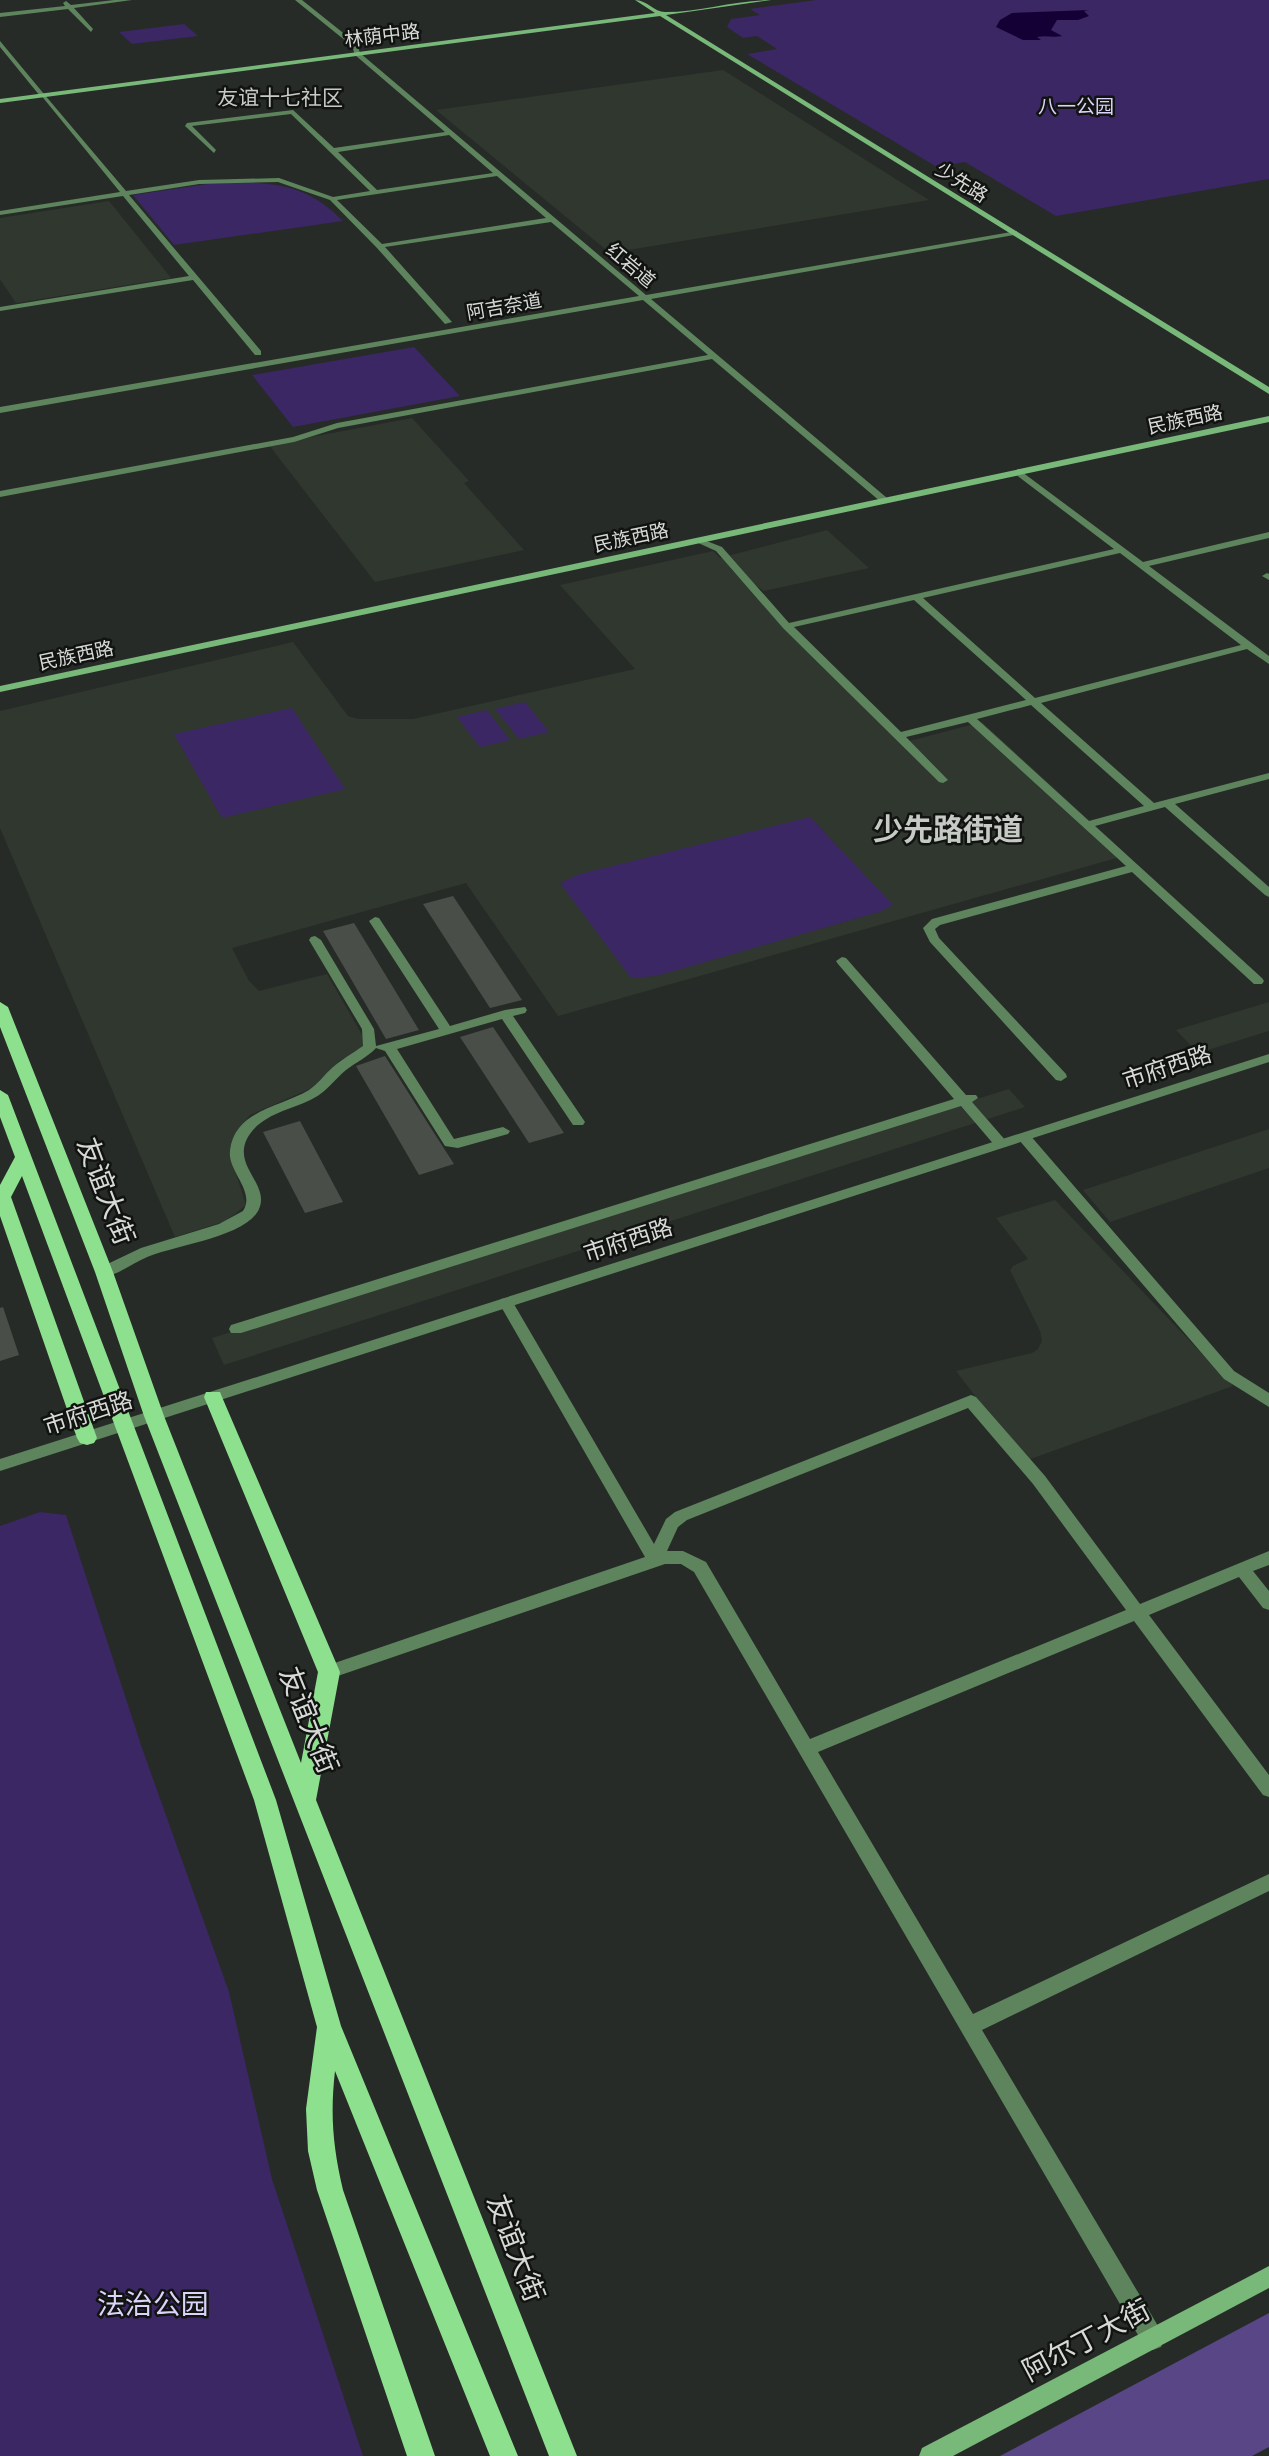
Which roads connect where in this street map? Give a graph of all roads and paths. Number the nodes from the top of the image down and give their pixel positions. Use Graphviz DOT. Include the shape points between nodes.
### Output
graph roads {
  1 [pos="63,0"];
  2 [pos="129,0"];
  3 [pos="298,0"];
  4 [pos="639,0"];
  5 [pos="646,0"];
  6 [pos="707,0"];
  7 [pos="732,0"];
  8 [pos="768,0"];
  9 [pos="70,7"];
  10 [pos="661,14"];
  11 [pos="0,15"];
  12 [pos="92,30"];
  13 [pos="0,43"];
  14 [pos="357,51"];
  15 [pos="40,93"];
  16 [pos="0,98"];
  17 [pos="451,133"];
  18 [pos="214,151"];
  19 [pos="331,151"];
  20 [pos="499,174"];
  21 [pos="124,193"];
  22 [pos="376,193"];
  23 [pos="332,199"];
  24 [pos="0,213"];
  25 [pos="553,219"];
  26 [pos="1014,233"];
  27 [pos="380,246"];
  28 [pos="195,277"];
  29 [pos="645,297"];
  30 [pos="0,309"];
  31 [pos="448,322"];
  32 [pos="258,353"];
  33 [pos="714,356"];
  34 [pos="1269,391"];
  35 [pos="0,410"];
  36 [pos="1269,419"];
  37 [pos="1018,472"];
  38 [pos="0,495"];
  39 [pos="884,500"];
  40 [pos="1269,536"];
  41 [pos="699,541"];
  42 [pos="1122,550"];
  43 [pos="1142,565"];
  44 [pos="916,597"];
  45 [pos="787,626"];
  46 [pos="1249,646"];
  47 [pos="1269,661"];
  48 [pos="0,690"];
  49 [pos="1034,701"];
  50 [pos="970,718"];
  51 [pos="899,736"];
  52 [pos="1269,776"];
  53 [pos="943,780"];
  54 [pos="1167,803"];
  55 [pos="1152,807"];
  56 [pos="1086,825"];
  57 [pos="1133,868"];
  58 [pos="1269,893"];
  59 [pos="375,921"];
  60 [pos="315,940"];
  61 [pos="842,961"];
  62 [pos="1258,981"];
  63 [pos="0,1007"];
  64 [pos="521,1010"];
  65 [pos="505,1014"];
  66 [pos="447,1031"];
  67 [pos="370,1047"];
  68 [pos="389,1047"];
  69 [pos="1269,1058"];
  70 [pos="1061,1077"];
  71 [pos="0,1095"];
  72 [pos="967,1099"];
  73 [pos="578,1122"];
  74 [pos="503,1131"];
  75 [pos="1024,1137"];
  76 [pos="1001,1144"];
  77 [pos="23,1158"];
  78 [pos="1,1198"];
  79 [pos="104,1272"];
  80 [pos="506,1303"];
  81 [pos="236,1329"];
  82 [pos="213,1397"];
  83 [pos="1269,1401"];
  84 [pos="155,1416"];
  85 [pos="123,1426"];
  86 [pos="87,1437"];
  87 [pos="0,1465"];
  88 [pos="1269,1558"];
  89 [pos="655,1560"];
  90 [pos="1241,1569"];
  91 [pos="1269,1603"];
  92 [pos="1137,1612"];
  93 [pos="329,1672"];
  94 [pos="807,1748"];
  95 [pos="1269,1789"];
  96 [pos="306,1798"];
  97 [pos="1269,1882"];
  98 [pos="971,2025"];
  99 [pos="328,2026"];
  100 [pos="1269,2277"];
  101 [pos="1153,2339"];
  102 [pos="421,2456"];
  103 [pos="504,2456"];
  104 [pos="563,2456"];
  105 [pos="930,2456"];
  1 -- 9 [label="street"];
  2 -- 9 [label="street"];
  3 -- 14 [label="street, 红岩道"];
  4 -- 10 [label="main road, 少先路"];
  5 -- 6 [label="main road" via="666,4"];
  7 -- 10 [label="main road, 林荫中路"];
  8 -- 10 [label="main road, 林荫中路"];
  9 -- 11 [label="street"];
  9 -- 12 [label="street"];
  10 -- 14 [label="main road, 林荫中路"];
  10 -- 14 [label="main road, 林荫中路"];
  10 -- 26 [label="main road, 少先路"];
  13 -- 15 [label="street"];
  14 -- 15 [label="main road, 林荫中路"];
  14 -- 17 [label="street, 红岩道"];
  15 -- 16 [label="main road, 林荫中路"];
  15 -- 21 [label="street"];
  17 -- 19 [label="street"];
  17 -- 20 [label="street, 红岩道"];
  18 -- 19 [label="street" via="187,125 293,112"];
  19 -- 22 [label="street"];
  20 -- 22 [label="street"];
  20 -- 25 [label="street, 红岩道"];
  21 -- 23 [label="street" via="231,180 279,180"];
  21 -- 24 [label="street"];
  21 -- 28 [label="street"];
  22 -- 23 [label="street"];
  23 -- 27 [label="street"];
  25 -- 27 [label="street"];
  25 -- 29 [label="street, 红岩道"];
  26 -- 29 [label="street, 阿吉奈道"];
  26 -- 34 [label="main road, 少先路"];
  27 -- 31 [label="street"];
  28 -- 30 [label="street"];
  28 -- 32 [label="street"];
  29 -- 33 [label="street, 红岩道"];
  29 -- 35 [label="street, 阿吉奈道"];
  33 -- 38 [label="street" via="350,423 294,439"];
  33 -- 39 [label="street, 红岩道"];
  36 -- 37 [label="main road, 民族西路"];
  37 -- 39 [label="main road, 民族西路"];
  37 -- 42 [label="street"];
  39 -- 41 [label="main road, 民族西路"];
  40 -- 43 [label="street"];
  41 -- 45 [label="street" via="719,549"];
  41 -- 48 [label="main road, 民族西路"];
  42 -- 43 [label="street"];
  42 -- 44 [label="street"];
  43 -- 46 [label="street"];
  44 -- 45 [label="street"];
  44 -- 49 [label="street"];
  45 -- 51 [label="street"];
  46 -- 47 [label="street"];
  46 -- 49 [label="street"];
  49 -- 50 [label="street"];
  49 -- 55 [label="street"];
  50 -- 51 [label="street"];
  50 -- 56 [label="street"];
  51 -- 53 [label="street"];
  52 -- 54 [label="street"];
  54 -- 55 [label="street"];
  54 -- 58 [label="street"];
  55 -- 56 [label="street"];
  56 -- 57 [label="street"];
  57 -- 62 [label="street"];
  57 -- 70 [label="street" via="936,922 929,928 934,939"];
  59 -- 66 [label="street"];
  60 -- 67 [label="street" via="368,1029"];
  61 -- 72 [label="street"];
  63 -- 79 [label="main road, 友谊大街"];
  64 -- 65 [label="street"];
  65 -- 66 [label="street"];
  65 -- 73 [label="street"];
  66 -- 68 [label="street"];
  67 -- 68 [label="street"];
  67 -- 79 [label="street" via="312,1094 271,1109 247,1128 236,1159 253,1200 249,1215 150,1250"];
  68 -- 74 [label="street" via="450,1143"];
  69 -- 75 [label="street, 市府西路"];
  71 -- 77 [label="main road"];
  72 -- 76 [label="street"];
  72 -- 81 [label="street"];
  75 -- 76 [label="street, 市府西路"];
  75 -- 83 [label="street" via="1230,1375"];
  76 -- 80 [label="street, 市府西路"];
  77 -- 78 [label="main road"];
  77 -- 85 [label="main road"];
  78 -- 86 [label="main road"];
  79 -- 84 [label="main road, 友谊大街"];
  80 -- 82 [label="street, 市府西路"];
  80 -- 89 [label="street"];
  82 -- 84 [label="street, 市府西路"];
  82 -- 93 [label="main road"];
  84 -- 85 [label="street, 市府西路"];
  84 -- 96 [label="main road, 友谊大街"];
  85 -- 86 [label="street, 市府西路"];
  85 -- 99 [label="main road" via="265,1800"];
  86 -- 87 [label="street, 市府西路"];
  88 -- 90 [label="street"];
  89 -- 92 [label="street" via="672,1523 681,1516 971,1401 1039,1480"];
  89 -- 93 [label="street"];
  89 -- 94 [label="street" via="671,1556 700,1567"];
  90 -- 91 [label="street"];
  90 -- 92 [label="street"];
  92 -- 94 [label="street"];
  92 -- 95 [label="street"];
  93 -- 96 [label="main road"];
  94 -- 98 [label="street"];
  96 -- 104 [label="main road, 友谊大街"];
  97 -- 98 [label="street"];
  98 -- 101 [label="street"];
  99 -- 102 [label="main road" via="318,2109 321,2151 330,2190"];
  99 -- 103 [label="main road"];
  100 -- 101 [label="main road, 阿尔丁大街"];
  101 -- 105 [label="main road, 阿尔丁大街"];
}
